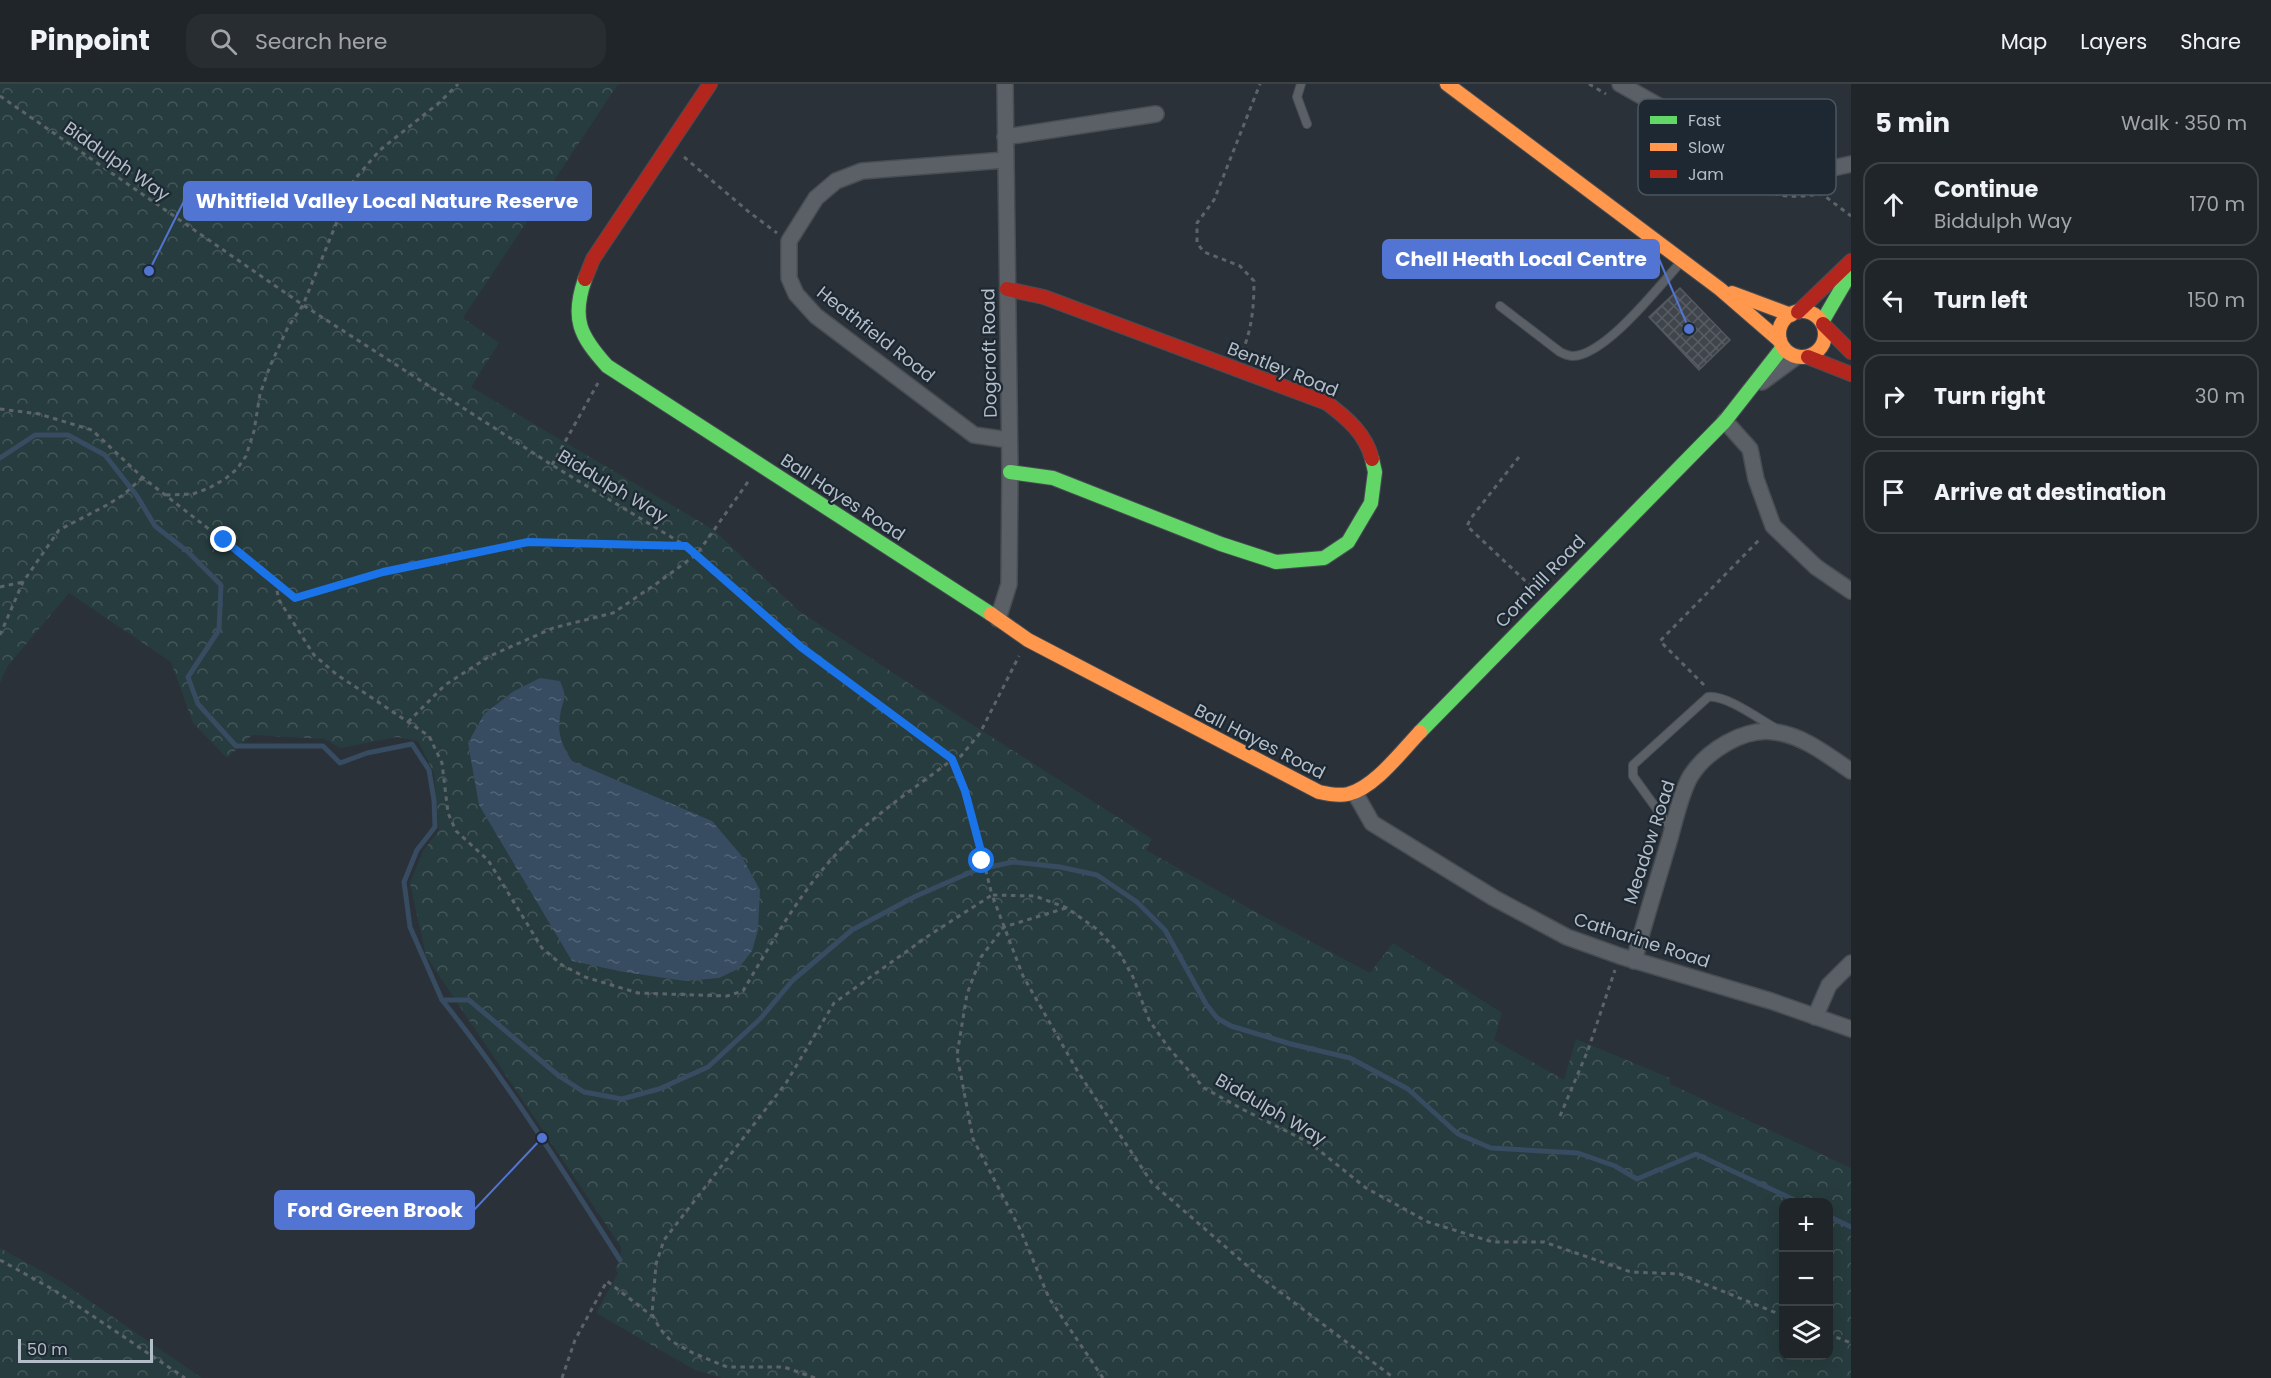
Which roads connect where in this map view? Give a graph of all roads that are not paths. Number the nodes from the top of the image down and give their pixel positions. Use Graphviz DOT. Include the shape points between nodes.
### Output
graph roads {
  1 [pos="710,84"];
  2 [pos="1005,84"];
  3 [pos="1301,84"];
  4 [pos="1447,84"];
  5 [pos="1620,84"];
  6 [pos="1646,99"];
  7 [pos="1156,114"];
  8 [pos="1307,124"];
  9 [pos="1005,137"];
  10 [pos="1005,160"];
  11 [pos="1851,164"];
  12 [pos="1836,167"];
  13 [pos="1682,261"];
  14 [pos="1851,261"];
  15 [pos="1851,272"];
  16 [pos="1007,289"];
  17 [pos="1720,289"];
  18 [pos="1500,306"];
  19 [pos="1794,313"];
  20 [pos="1823,323"];
  21 [pos="1782,344"];
  22 [pos="1851,352"];
  23 [pos="1802,357"];
  24 [pos="1851,374"];
  25 [pos="1748,392"];
  26 [pos="1725,421"];
  27 [pos="1009,440"];
  28 [pos="1010,472"];
  29 [pos="1851,591"];
  30 [pos="998,619"];
  31 [pos="1787,735"];
  32 [pos="1851,771"];
  33 [pos="1355,793"];
  34 [pos="1672,830"];
  35 [pos="1627,959"];
  36 [pos="1851,963"];
  37 [pos="1815,1017"];
  38 [pos="1851,1029"];
  1 -- 30 [label="street, Ball Hayes Road" via="593,259 578,303 585,339 607,366"];
  2 -- 9 [label="street, Dogcroft Road"];
  3 -- 8 [label="lane" via="1297,97"];
  4 -- 13 [label="street"];
  5 -- 6 [label="street"];
  7 -- 9 [label="street"];
  9 -- 10 [label="street, Dogcroft Road"];
  10 -- 16 [label="street, Dogcroft Road"];
  10 -- 27 [label="street, Heathfield Road" via="862,171 836,181 816,198 789,241 789,278 796,294 816,316 974,435"];
  11 -- 12 [label="street"];
  13 -- 17 [label="street"];
  13 -- 18 [label="lane" via="1608,340 1571,357"];
  14 -- 19 [label="street"];
  15 -- 20 [label="street"];
  16 -- 27 [label="street, Dogcroft Road"];
  16 -- 28 [label="street, Bentley Road" via="1044,297 1327,403 1351,421 1370,450 1375,472 1371,503 1348,542 1324,558 1276,562 1053,478"];
  17 -- 19 [label="street"];
  17 -- 21 [label="street"];
  19 -- 20 [label="street" via="1812,313"];
  19 -- 21 [label="street" via="1781,327"];
  20 -- 22 [label="street"];
  20 -- 23 [label="street" via="1823,345 1816,354"];
  21 -- 23 [label="street"];
  21 -- 25 [label="street, Cornhill Road"];
  23 -- 24 [label="street"];
  23 -- 25 [label="street, Cornhill Road"];
  25 -- 26 [label="street, Cornhill Road"];
  26 -- 29 [label="street" via="1750,449 1773,526 1816,567"];
  26 -- 33 [label="street, Cornhill Road" via="1373,780"];
  27 -- 28 [label="street, Dogcroft Road"];
  28 -- 30 [label="street, Dogcroft Road" via="1009,584"];
  30 -- 33 [label="street, Ball Hayes Road" via="1028,640 1319,792 1338,797"];
  31 -- 32 [label="street, Meadow Road" via="1805,740"];
  31 -- 34 [label="street, Meadow Road" via="1754,732 1708,756 1690,778"];
  31 -- 34 [label="lane" via="1725,700 1708,698 1633,765 1633,776"];
  33 -- 35 [label="street, Catharine Road" via="1372,823 1494,898 1567,937"];
  34 -- 35 [label="street, Meadow Road"];
  35 -- 37 [label="street, Catharine Road"];
  36 -- 37 [label="street" via="1829,985"];
  37 -- 38 [label="street, Catharine Road"];
}
